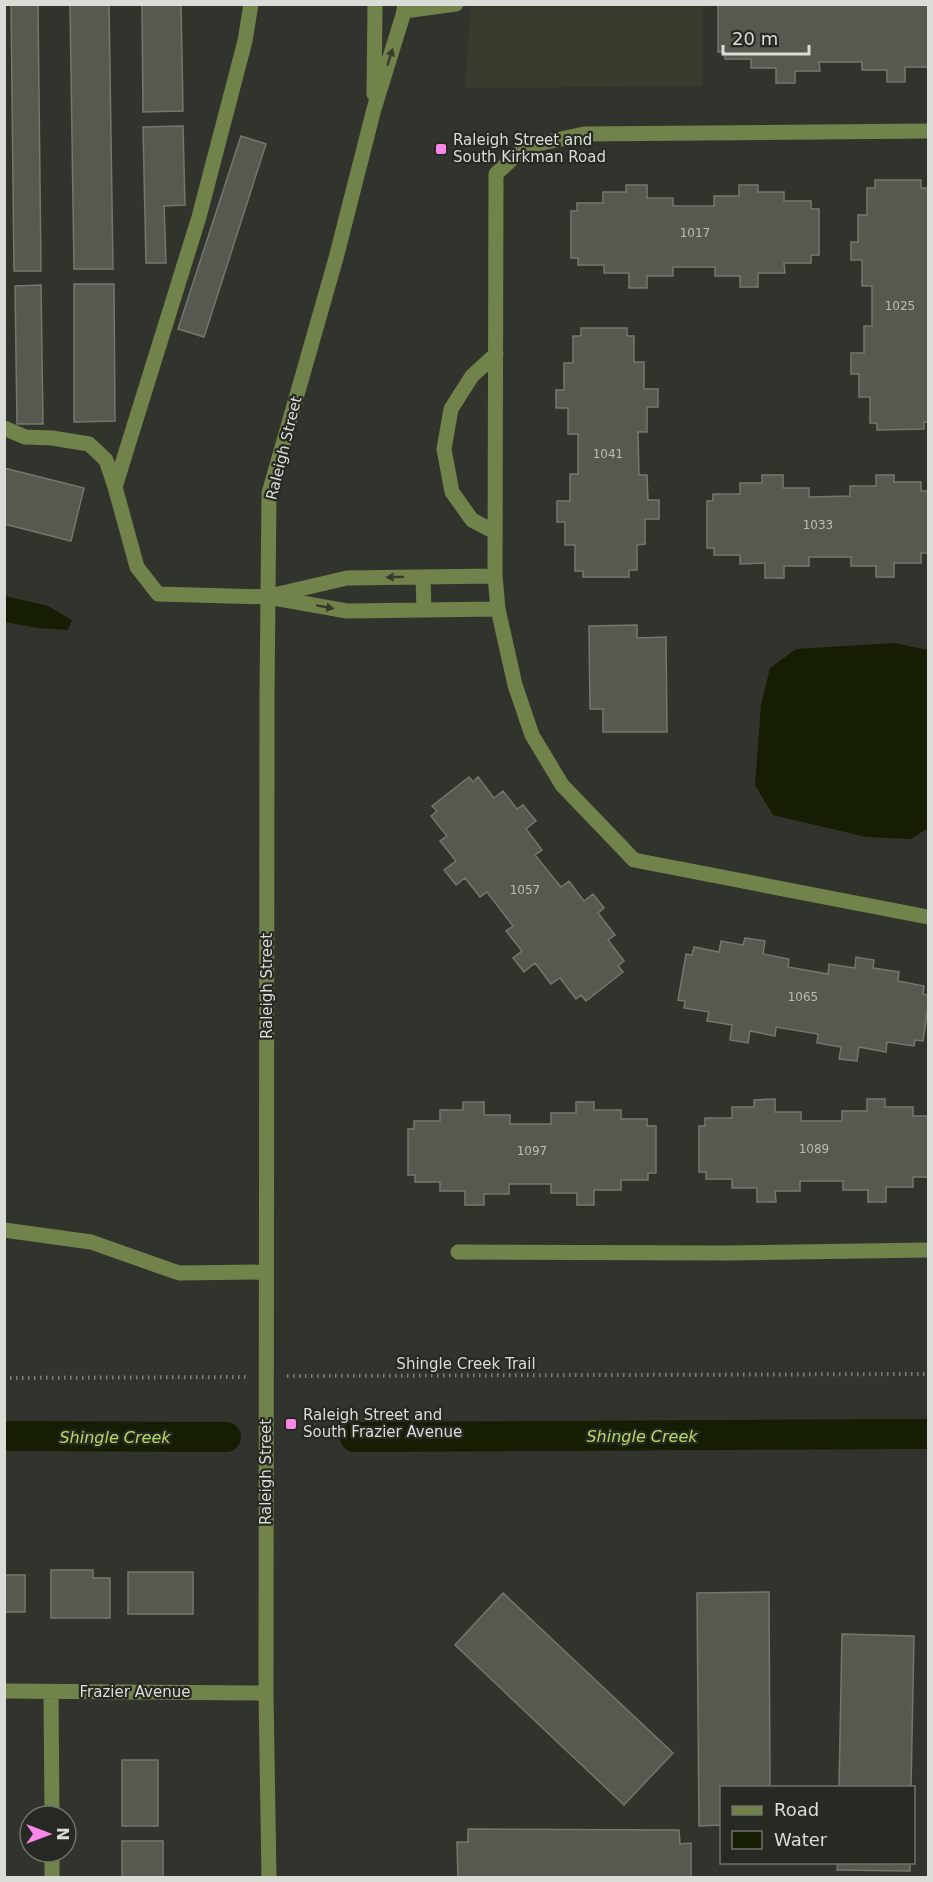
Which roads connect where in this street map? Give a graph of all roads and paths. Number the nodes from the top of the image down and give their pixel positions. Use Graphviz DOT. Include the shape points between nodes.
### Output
graph roads {
  1 [pos="251,4"];
  2 [pos="375,4"];
  3 [pos="456,4"];
  4 [pos="404,8"];
  5 [pos="374,109"];
  6 [pos="928,131"];
  7 [pos="496,354"];
  8 [pos="4,428"];
  9 [pos="115,487"];
  10 [pos="495,532"];
  11 [pos="495,576"];
  12 [pos="423,577"];
  13 [pos="268,597"];
  14 [pos="498,609"];
  15 [pos="424,610"];
  16 [pos="928,917"];
  17 [pos="4,1230"];
  18 [pos="928,1250"];
  19 [pos="458,1252"];
  20 [pos="266,1272"];
  21 [pos="928,1374"];
  22 [pos="280,1376"];
  23 [pos="256,1377"];
  24 [pos="4,1378"];
  25 [pos="4,1691"];
  26 [pos="51,1692"];
  27 [pos="266,1693"];
  28 [pos="52,1804"];
  29 [pos="269,1878"];
  1 -- 9 [label="street" via="199,217"];
  2 -- 5 [label="street, Raleigh Street"];
  3 -- 4 [label="street"];
  5 -- 4 [label="street, Raleigh Street, one-way"];
  5 -- 13 [label="street, Raleigh Street" via="269,493"];
  6 -- 7 [label="street" via="584,134 533,145 496,174"];
  7 -- 10 [label="street"];
  7 -- 10 [label="street" via="472,376 451,409 444,449 452,492 472,520"];
  8 -- 9 [label="street" via="25,437 89,444 106,460"];
  9 -- 13 [label="street" via="137,567 158,594"];
  10 -- 11 [label="street"];
  11 -- 12 [label="street"];
  11 -- 14 [label="street"];
  12 -- 13 [label="street, one-way" via="347,579"];
  12 -- 15 [label="street"];
  13 -- 15 [label="street, one-way" via="347,611"];
  13 -- 20 [label="street, Raleigh Street"];
  14 -- 15 [label="street"];
  14 -- 16 [label="street" via="531,735 562,784 634,860"];
  17 -- 20 [label="street" via="91,1242 179,1272"];
  18 -- 19 [label="street"];
  20 -- 27 [label="street, Raleigh Street"];
  21 -- 22 [label="path, Shingle Creek Trail"];
  23 -- 24 [label="path"];
  25 -- 26 [label="street, Frazier Avenue"];
  26 -- 27 [label="street, Frazier Avenue"];
  26 -- 28 [label="street"];
  27 -- 29 [label="street, Raleigh Street"];
}
